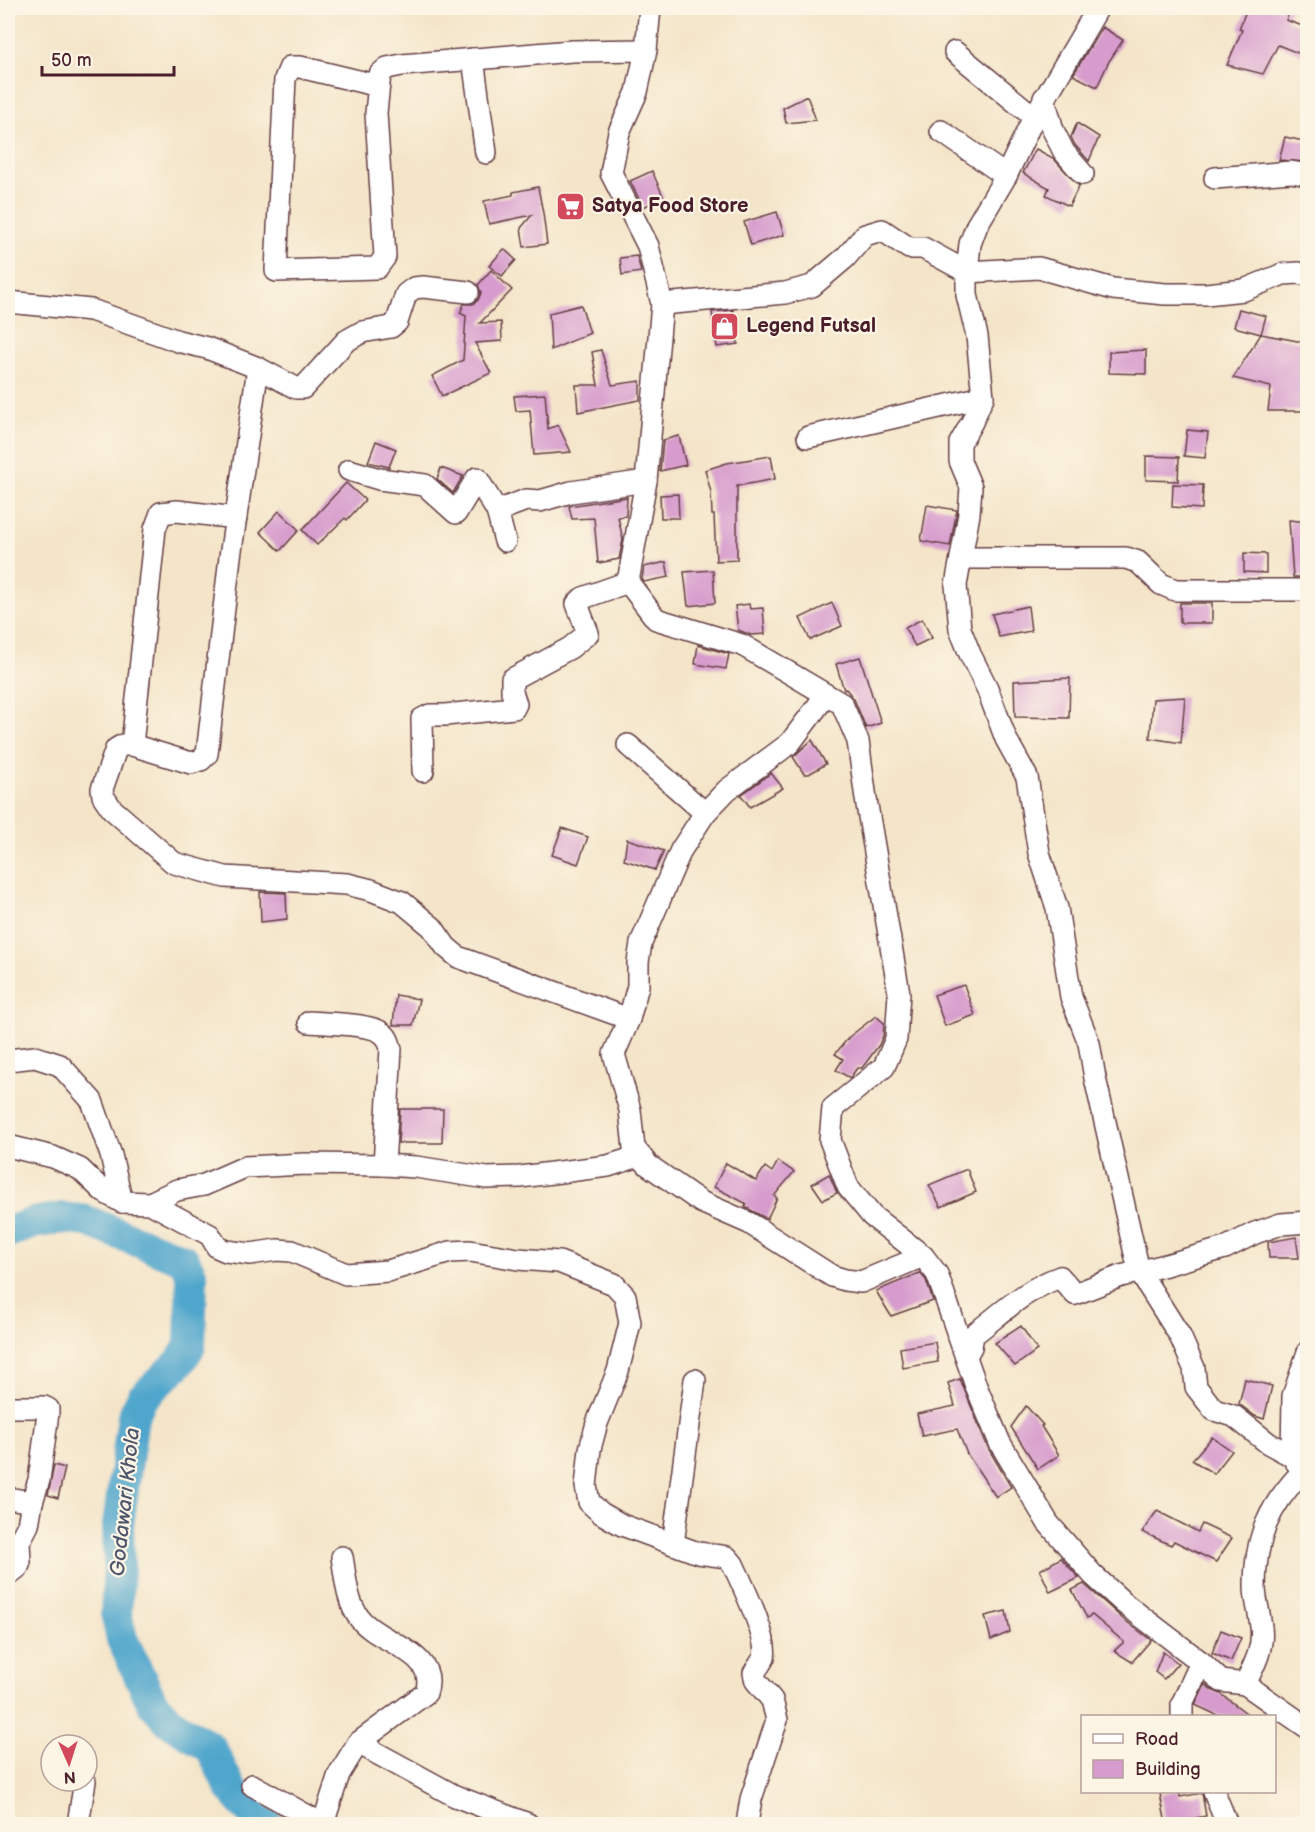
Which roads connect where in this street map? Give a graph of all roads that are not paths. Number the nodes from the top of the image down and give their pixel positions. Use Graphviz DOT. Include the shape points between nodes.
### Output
graph roads {
  1 [pos="650,8"];
  2 [pos="1098,8"];
  3 [pos="646,50"];
  4 [pos="955,52"];
  5 [pos="472,59"];
  6 [pos="379,86"];
  7 [pos="1039,107"];
  8 [pos="941,131"];
  9 [pos="486,153"];
  10 [pos="1083,174"];
  11 [pos="1308,175"];
  12 [pos="1006,176"];
  13 [pos="1215,178"];
  14 [pos="967,272"];
  15 [pos="1308,275"];
  16 [pos="468,292"];
  17 [pos="8,302"];
  18 [pos="662,304"];
  19 [pos="258,368"];
  20 [pos="983,398"];
  21 [pos="808,437"];
  22 [pos="349,470"];
  23 [pos="646,482"];
  24 [pos="497,511"];
  25 [pos="236,518"];
  26 [pos="505,541"];
  27 [pos="961,558"];
  28 [pos="628,582"];
  29 [pos="1308,590"];
  30 [pos="826,695"];
  31 [pos="132,745"];
  32 [pos="628,745"];
  33 [pos="423,771"];
  34 [pos="705,813"];
  35 [pos="629,1019"];
  36 [pos="309,1022"];
  37 [pos="8,1060"];
  38 [pos="8,1146"];
  39 [pos="639,1156"];
  40 [pos="384,1165"];
  41 [pos="122,1202"];
  42 [pos="150,1203"];
  43 [pos="1308,1222"];
  44 [pos="923,1256"];
  45 [pos="1139,1271"];
  46 [pos="1308,1352"];
  47 [pos="966,1356"];
  48 [pos="695,1380"];
  49 [pos="8,1407"];
  50 [pos="1301,1469"];
  51 [pos="8,1498"];
  52 [pos="32,1502"];
  53 [pos="673,1544"];
  54 [pos="342,1557"];
  55 [pos="8,1575"];
  56 [pos="1201,1662"];
  57 [pos="1245,1684"];
  58 [pos="1182,1715"];
  59 [pos="1308,1728"];
  60 [pos="358,1743"];
  61 [pos="252,1785"];
  62 [pos="83,1793"];
  63 [pos="1215,1793"];
  64 [pos="78,1824"];
  65 [pos="322,1824"];
  66 [pos="528,1824"];
  67 [pos="747,1824"];
  68 [pos="1227,1824"];
  1 -- 3 [label="street"];
  2 -- 7 [label="street"];
  3 -- 5 [label="street"];
  3 -- 18 [label="street" via="637,92 619,132 611,173 648,246"];
  4 -- 7 [label="street"];
  5 -- 6 [label="street" via="387,68 380,74"];
  5 -- 9 [label="street"];
  6 -- 6 [label="street" via="290,67 285,79 276,271 377,268 385,257 376,113"];
  7 -- 10 [label="street" via="1064,152"];
  7 -- 12 [label="street"];
  8 -- 12 [label="street"];
  11 -- 13 [label="street" via="1291,172"];
  12 -- 14 [label="street" via="977,225"];
  14 -- 15 [label="street" via="1040,268 1113,289 1165,294 1244,290 1283,274"];
  14 -- 18 [label="street" via="923,248 909,248 882,230 865,235 812,286 785,293"];
  14 -- 20 [label="street"];
  16 -- 19 [label="street" via="414,288 406,294 397,322 346,341 303,388"];
  17 -- 19 [label="street" via="90,310"];
  18 -- 23 [label="street"];
  19 -- 25 [label="street"];
  20 -- 21 [label="street"];
  20 -- 27 [label="street" via="960,443 960,461 971,487"];
  22 -- 24 [label="street" via="379,479 425,485 456,513 477,478"];
  23 -- 24 [label="street" via="571,492 540,501 526,500"];
  23 -- 28 [label="street"];
  24 -- 26 [label="street"];
  25 -- 31 [label="street" via="177,511 161,513 155,529"];
  25 -- 31 [label="street" via="207,754 190,762"];
  27 -- 29 [label="street" via="1126,558 1138,562 1161,584 1175,590"];
  27 -- 45 [label="street" via="956,585 960,629 1006,739 1027,777 1039,853 1057,908 1071,997 1089,1042"];
  28 -- 30 [label="street" via="656,619 742,645"];
  28 -- 33 [label="street" via="583,598 577,604 588,633 570,648 512,679 514,708 430,715 422,719"];
  30 -- 34 [label="street" via="790,743 727,790"];
  30 -- 44 [label="street" via="842,704 858,741 899,993 896,1039 884,1067 833,1108 830,1140 848,1187 872,1216"];
  31 -- 35 [label="street" via="116,749 103,796 112,809 174,863 225,878 347,884 371,890 402,902 432,927 458,957"];
  32 -- 34 [label="street"];
  34 -- 35 [label="street" via="681,850 641,944 638,986"];
  35 -- 39 [label="street" via="614,1054"];
  36 -- 40 [label="street" via="370,1028 389,1039"];
  37 -- 41 [label="street" via="35,1057 60,1065 92,1101"];
  38 -- 41 [label="street" via="53,1157 80,1169 104,1192"];
  39 -- 40 [label="street" via="608,1166 487,1178"];
  39 -- 44 [label="street" via="701,1202 749,1223 832,1276 861,1282"];
  40 -- 42 [label="street" via="245,1167"];
  41 -- 42 [label="street"];
  42 -- 53 [label="street" via="210,1235 217,1247 226,1251 292,1251 346,1274 388,1271 450,1252 470,1251 559,1262 614,1284 625,1296 630,1323 618,1371 590,1449 587,1496 601,1513 622,1525"];
  43 -- 45 [label="street" via="1281,1224 1225,1248"];
  44 -- 47 [label="street" via="937,1274"];
  45 -- 47 [label="street" via="1075,1294 1060,1277 1029,1290 973,1335"];
  45 -- 50 [label="street" via="1180,1336 1194,1368 1196,1388 1214,1410 1234,1416"];
  46 -- 50 [label="street" via="1293,1396"];
  47 -- 56 [label="street" via="1000,1443 1048,1523 1093,1575"];
  48 -- 53 [label="street"];
  49 -- 52 [label="street" via="48,1409 39,1480"];
  50 -- 57 [label="street" via="1269,1514 1257,1556 1255,1589 1262,1631 1259,1656"];
  51 -- 52 [label="street"];
  52 -- 55 [label="street" via="28,1525 19,1542 20,1562"];
  53 -- 67 [label="street" via="698,1553 728,1557 764,1644 764,1656 754,1673 772,1700 777,1720 751,1799"];
  54 -- 60 [label="street" via="349,1601 361,1620 375,1633 416,1656 427,1669 429,1682 426,1693"];
  56 -- 57 [label="street" via="1221,1681"];
  56 -- 58 [label="street" via="1182,1704"];
  57 -- 59 [label="street"];
  60 -- 65 [label="street" via="339,1774"];
  60 -- 66 [label="street" via="455,1796"];
  61 -- 65 [label="street"];
  62 -- 64 [label="street"];
  63 -- 68 [label="street"];
}
